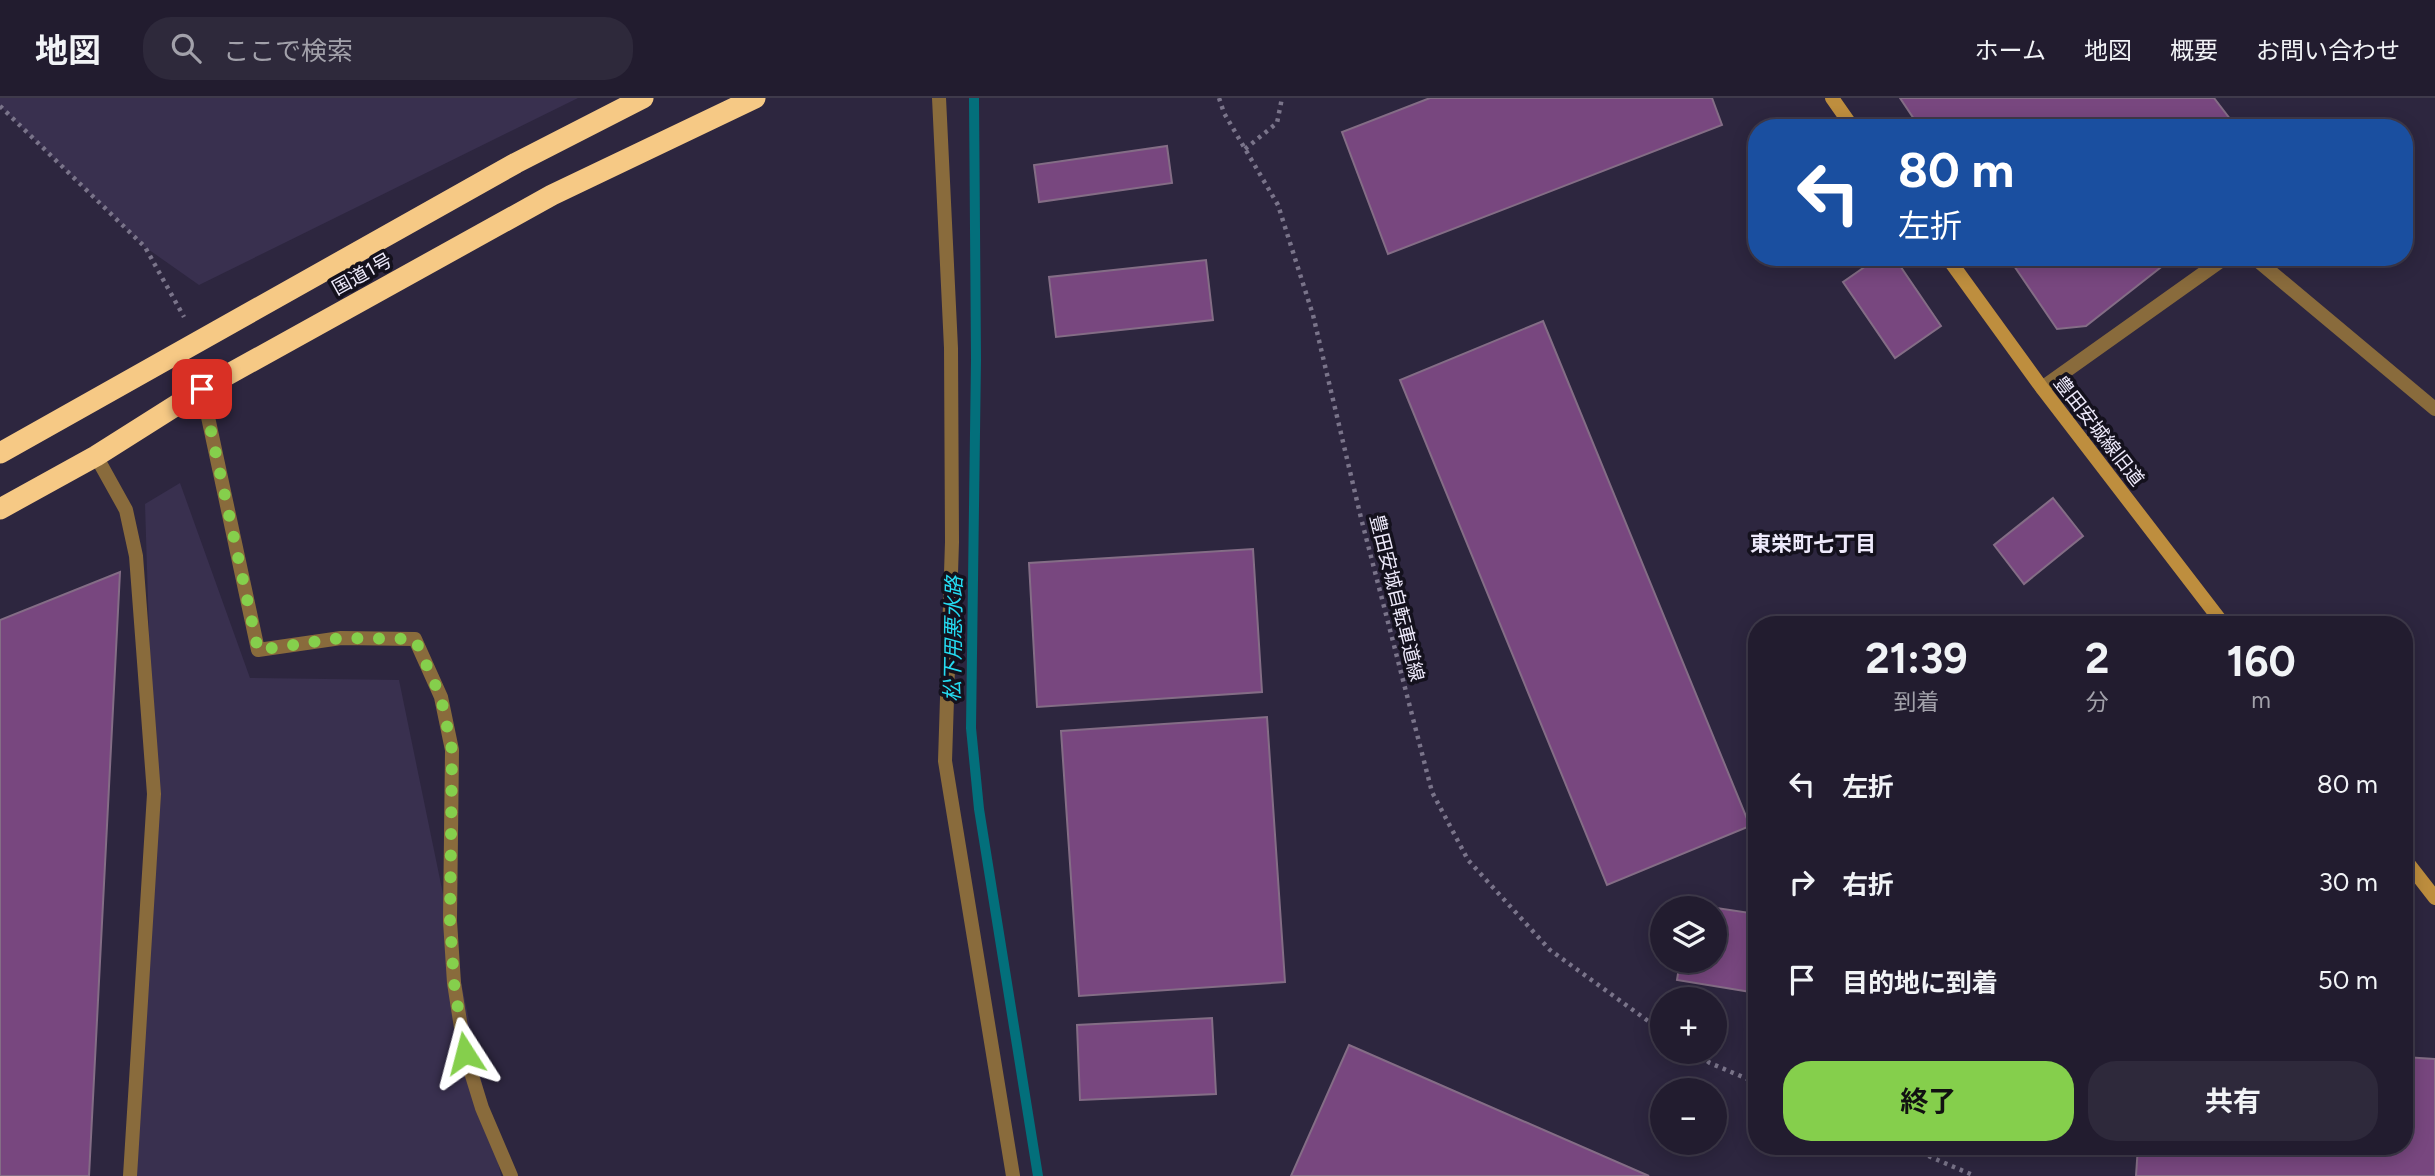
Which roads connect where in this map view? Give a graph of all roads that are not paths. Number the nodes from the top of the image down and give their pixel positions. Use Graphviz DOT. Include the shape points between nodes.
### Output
graph roads {
  1 [pos="643,98"];
  2 [pos="755,98"];
  3 [pos="939,98"];
  4 [pos="1832,98"];
  5 [pos="1847,119"];
  6 [pos="1954,266"];
  7 [pos="2214,266"];
  8 [pos="2264,266"];
  9 [pos="2042,388"];
  10 [pos="202,389"];
  11 [pos="2435,409"];
  12 [pos="0,453"];
  13 [pos="96,456"];
  14 [pos="0,509"];
  15 [pos="2217,616"];
  16 [pos="2413,870"];
  17 [pos="2435,898"];
  18 [pos="130,1176"];
  19 [pos="511,1176"];
  20 [pos="1013,1176"];
  1 -- 12 [label="highway, 国道1号" via="516,163"];
  2 -- 10 [label="highway, 国道1号" via="552,195"];
  3 -- 20 [label="street" via="951,348 952,542 945,761"];
  4 -- 5 [label="street"];
  6 -- 9 [label="street, 豊田安城線旧道"];
  7 -- 9 [label="street"];
  8 -- 11 [label="street"];
  9 -- 15 [label="street, 豊田安城線旧道"];
  10 -- 13 [label="highway, 国道1号"];
  10 -- 19 [label="street" via="258,650 341,638 415,639 441,698 452,750 454,983 465,1053"];
  13 -- 14 [label="highway, 国道1号"];
  13 -- 18 [label="street" via="126,510 136,556 154,794"];
  16 -- 17 [label="street"];
}
